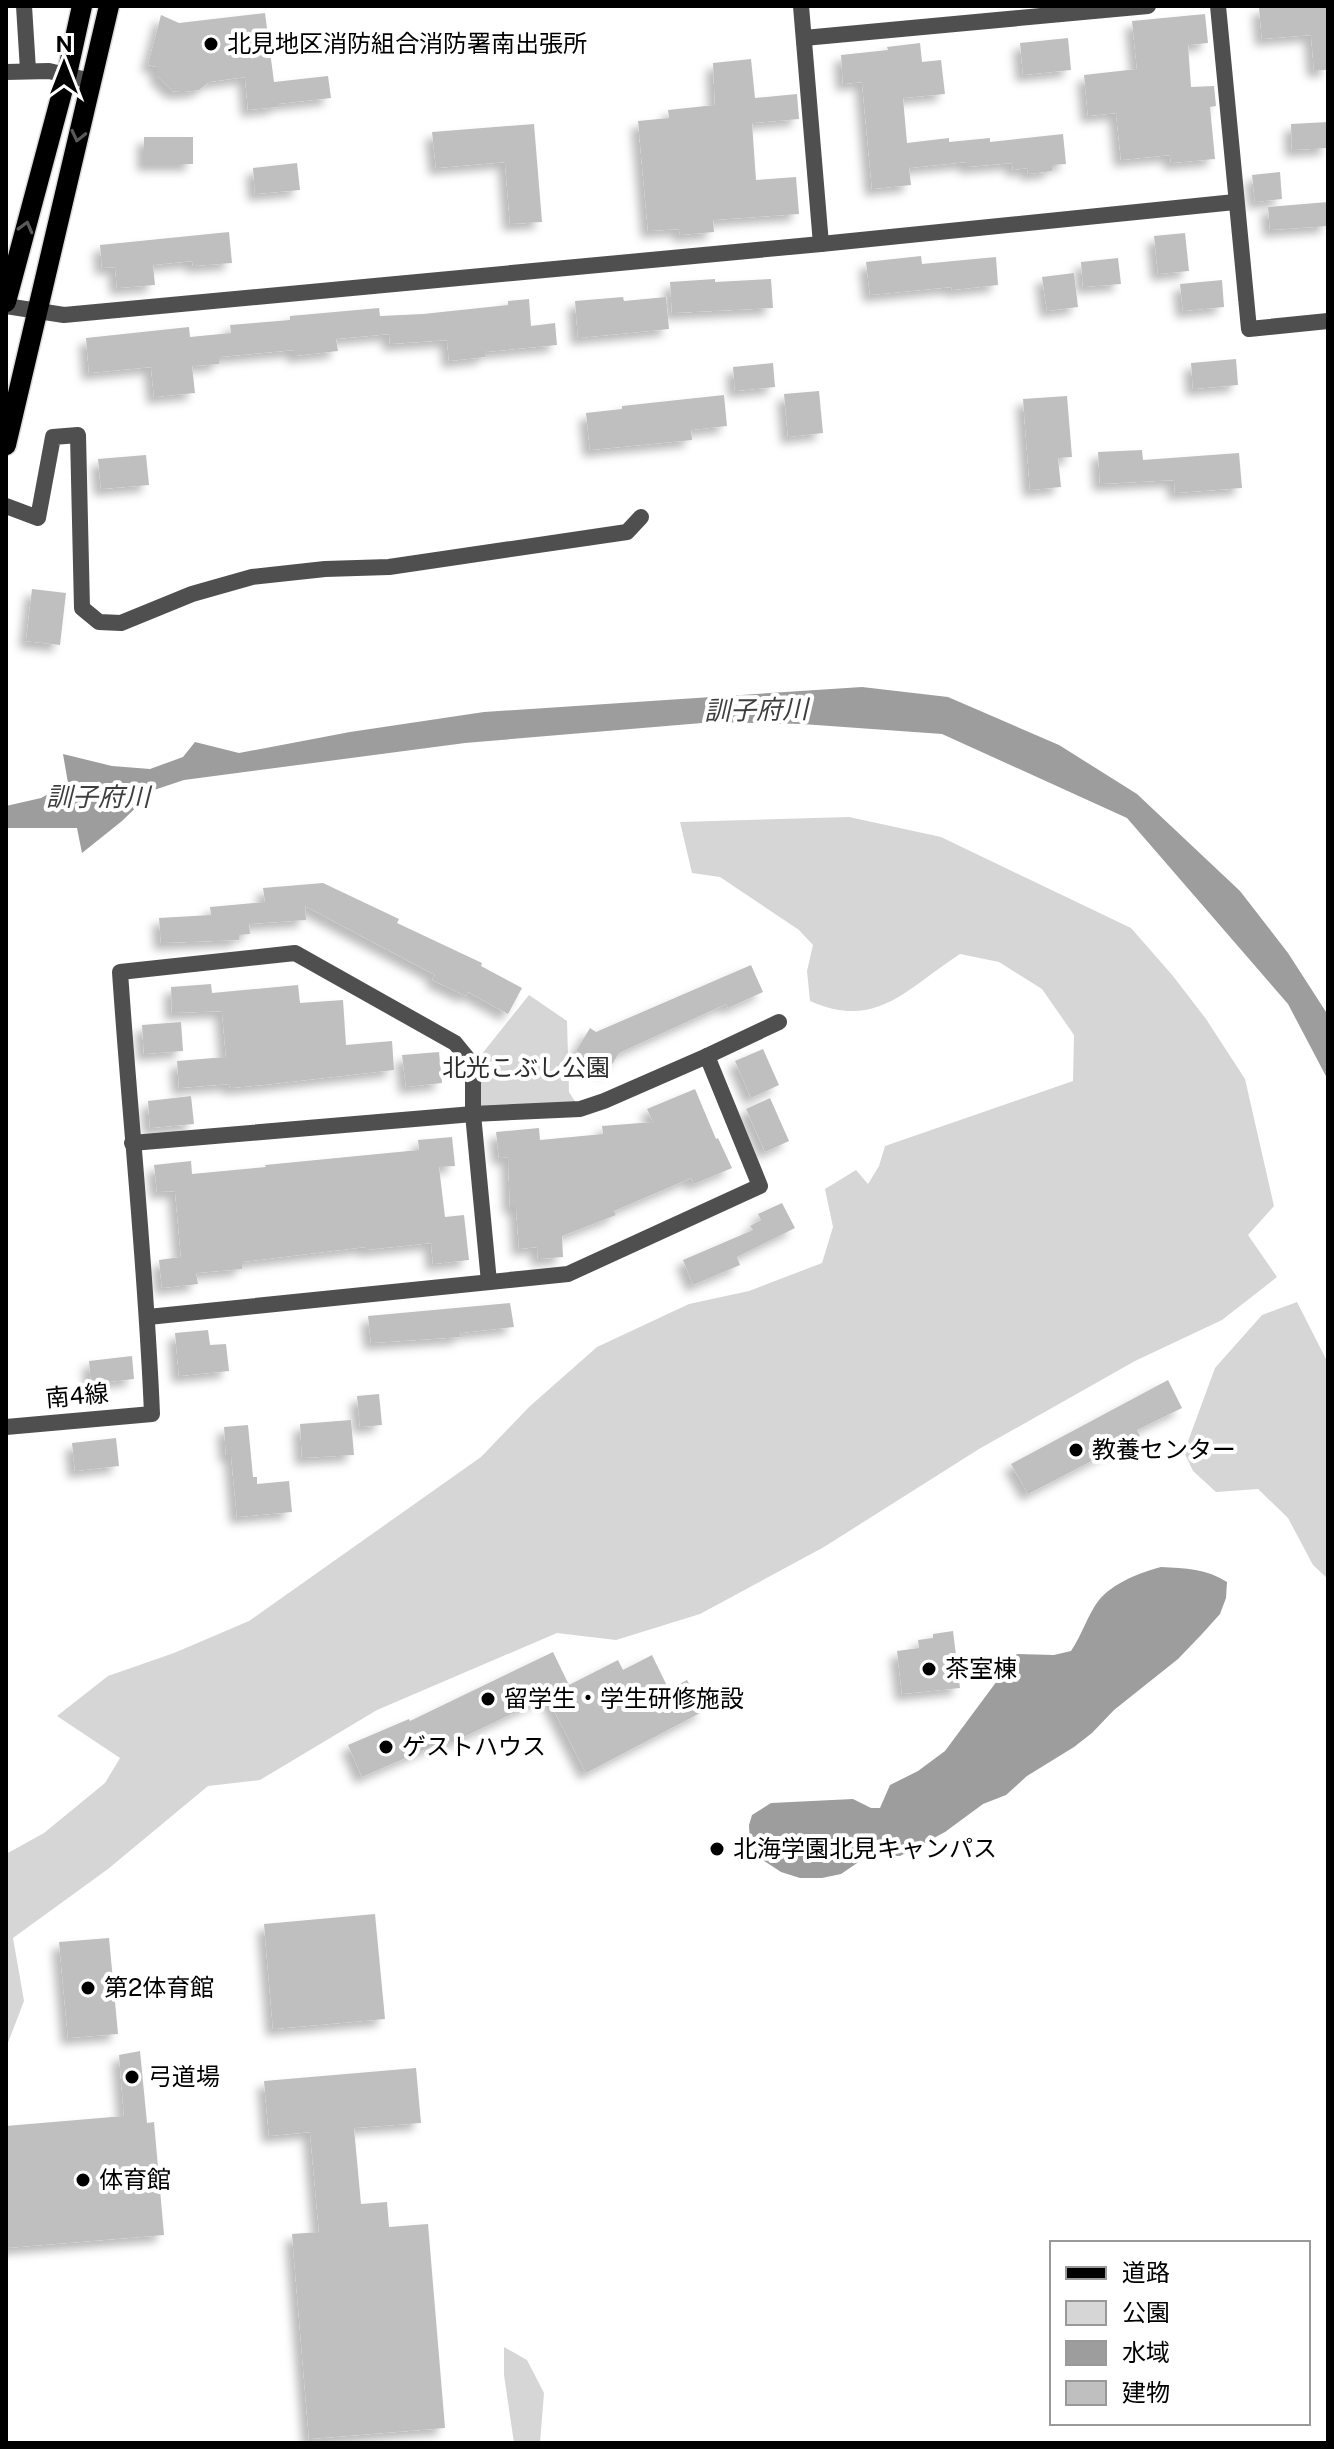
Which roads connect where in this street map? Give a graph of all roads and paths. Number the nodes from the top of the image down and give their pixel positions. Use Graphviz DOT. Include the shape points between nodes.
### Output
graph roads {
  1 [pos="24,6"];
  2 [pos="82,6"];
  3 [pos="109,6"];
  4 [pos="801,6"];
  5 [pos="1148,6"];
  6 [pos="1218,6"];
  7 [pos="804,38"];
  8 [pos="28,70"];
  9 [pos="6,72"];
  10 [pos="67,74"];
  11 [pos="91,81"];
  12 [pos="1235,202"];
  13 [pos="821,244"];
  14 [pos="6,304"];
  15 [pos="37,311"];
  16 [pos="1328,321"];
  17 [pos="6,445"];
  18 [pos="6,506"];
  19 [pos="641,517"];
  20 [pos="779,1022"];
  21 [pos="707,1056"];
  22 [pos="473,1114"];
  23 [pos="132,1143"];
  24 [pos="489,1282"];
  25 [pos="148,1317"];
  26 [pos="6,1427"];
  1 -- 8 [label="street"];
  2 -- 10 [label="main road"];
  3 -- 11 [label="main road"];
  4 -- 7 [label="street"];
  5 -- 7 [label="street"];
  6 -- 12 [label="street"];
  7 -- 13 [label="street"];
  8 -- 9 [label="street"];
  8 -- 10 [label="street"];
  10 -- 11 [label="street"];
  14 -- 10 [label="main road, one-way"];
  11 -- 15 [label="main road, one-way"];
  12 -- 13 [label="street"];
  12 -- 16 [label="street" via="1249,329"];
  13 -- 15 [label="street" via="64,315"];
  14 -- 15 [label="street"];
  15 -- 17 [label="main road"];
  18 -- 19 [label="street" via="38,518 53,437 78,435 82,608 99,622 121,623 252,577 389,567 627,532"];
  20 -- 21 [label="street"];
  21 -- 22 [label="street" via="580,1109"];
  21 -- 24 [label="street" via="760,1186 568,1274"];
  22 -- 23 [label="street"];
  22 -- 23 [label="street" via="473,1065 455,1043 295,953 120,972"];
  22 -- 24 [label="street"];
  23 -- 25 [label="street"];
  24 -- 25 [label="street"];
  25 -- 26 [label="street, 南4線" via="152,1414"];
}
